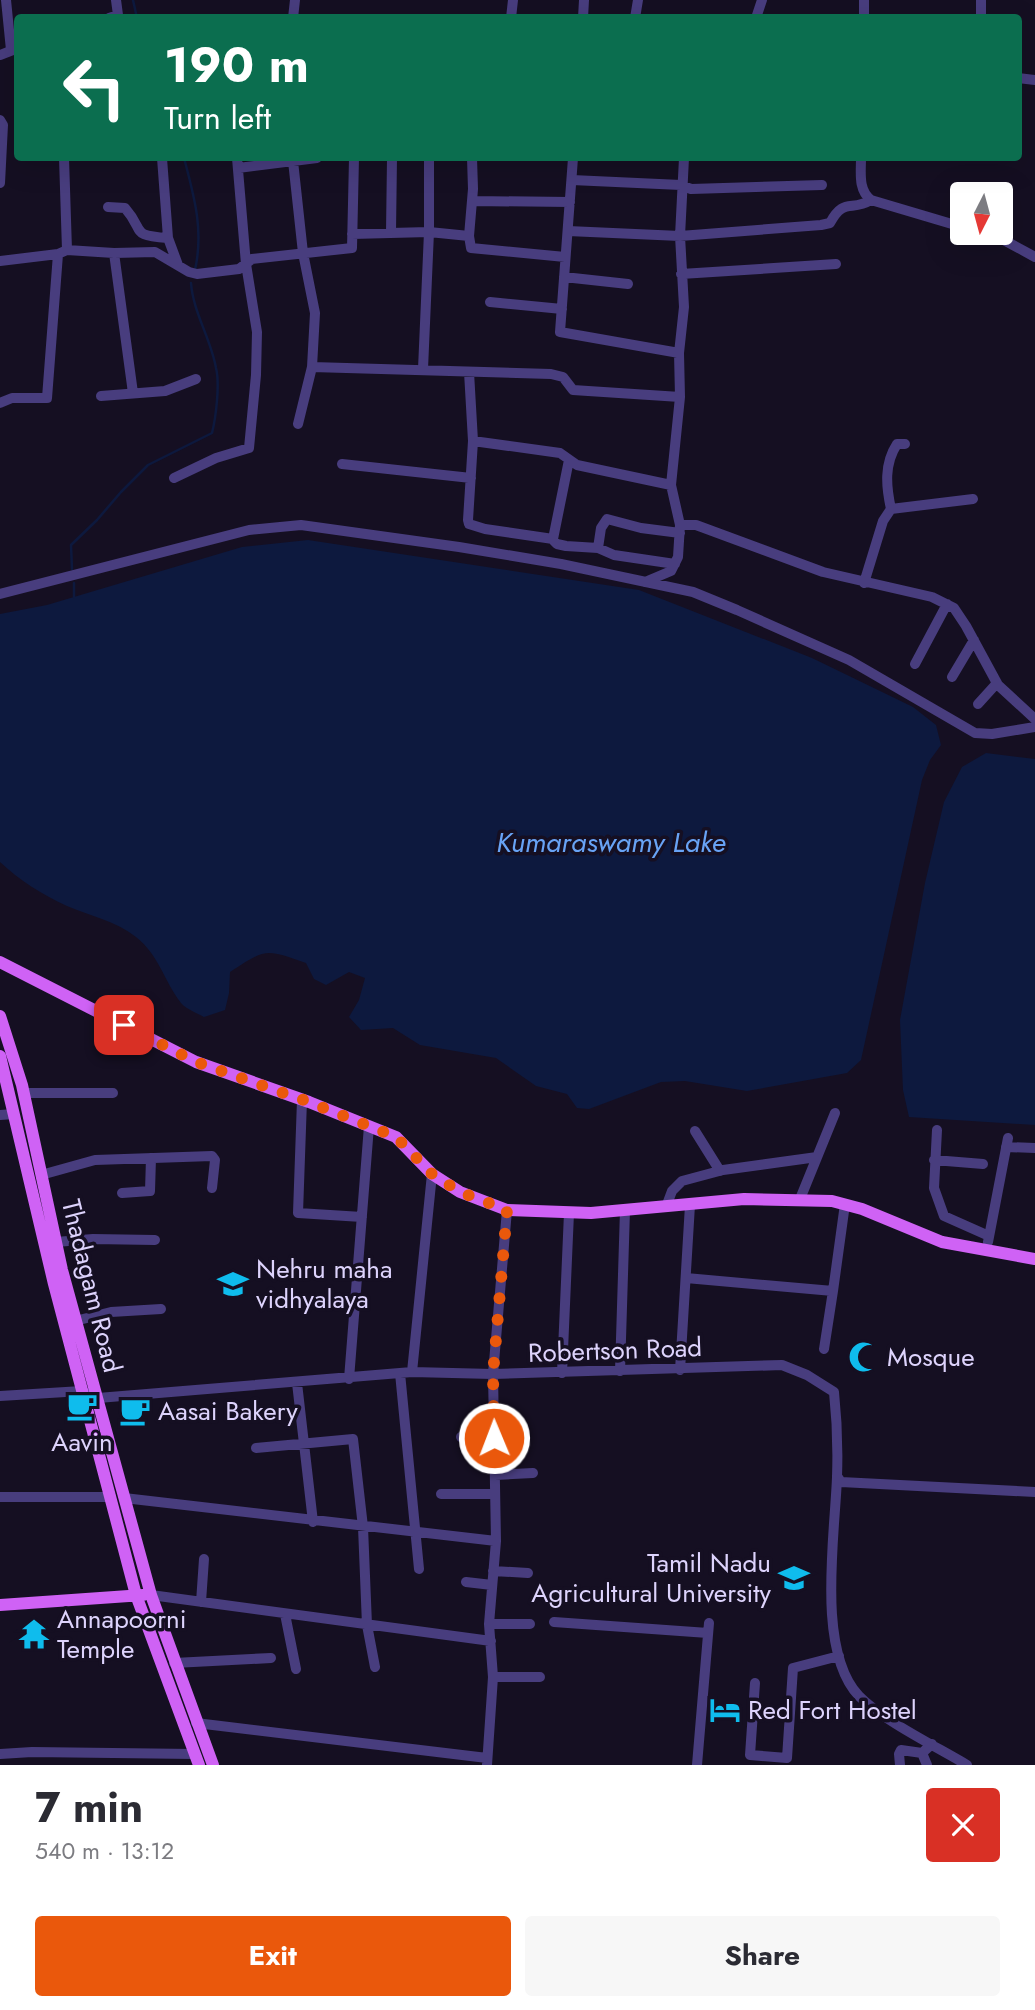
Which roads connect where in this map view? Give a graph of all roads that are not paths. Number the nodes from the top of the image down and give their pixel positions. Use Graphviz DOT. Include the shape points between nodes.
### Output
graph roads {
  1 [pos="6,0"];
  2 [pos="14,49"];
  3 [pos="0,55"];
  4 [pos="0,120"];
  5 [pos="64,161"];
  6 [pos="162,161"];
  7 [pos="293,161"];
  8 [pos="354,161"];
  9 [pos="392,161"];
  10 [pos="429,161"];
  11 [pos="472,161"];
  12 [pos="573,161"];
  13 [pos="684,161"];
  14 [pos="861,161"];
  15 [pos="237,163"];
  16 [pos="572,180"];
  17 [pos="0,183"];
  18 [pos="822,185"];
  19 [pos="681,186"];
  20 [pos="871,200"];
  21 [pos="472,201"];
  22 [pos="570,202"];
  23 [pos="108,207"];
  24 [pos="950,223"];
  25 [pos="568,231"];
  26 [pos="391,232"];
  27 [pos="429,232"];
  28 [pos="352,234"];
  29 [pos="469,236"];
  30 [pos="680,236"];
  31 [pos="169,238"];
  32 [pos="1013,245"];
  33 [pos="62,252"];
  34 [pos="114,253"];
  35 [pos="303,253"];
  36 [pos="565,257"];
  37 [pos="1035,257"];
  38 [pos="0,261"];
  39 [pos="246,264"];
  40 [pos="835,264"];
  41 [pos="178,265"];
  42 [pos="681,274"];
  43 [pos="564,277"];
  44 [pos="628,284"];
  45 [pos="490,302"];
  46 [pos="562,309"];
  47 [pos="679,353"];
  48 [pos="312,367"];
  49 [pos="423,369"];
  50 [pos="469,372"];
  51 [pos="196,379"];
  52 [pos="133,393"];
  53 [pos="101,396"];
  54 [pos="680,397"];
  55 [pos="0,403"];
  56 [pos="298,424"];
  57 [pos="473,441"];
  58 [pos="905,444"];
  59 [pos="569,460"];
  60 [pos="342,464"];
  61 [pos="174,478"];
  62 [pos="471,478"];
  63 [pos="671,485"];
  64 [pos="973,499"];
  65 [pos="891,509"];
  66 [pos="680,529"];
  67 [pos="552,539"];
  68 [pos="598,548"];
  69 [pos="675,564"];
  70 [pos="645,582"];
  71 [pos="864,583"];
  72 [pos="0,594"];
  73 [pos="947,604"];
  74 [pos="974,640"];
  75 [pos="915,664"];
  76 [pos="952,677"];
  77 [pos="997,683"];
  78 [pos="978,704"];
  79 [pos="1035,719"];
  80 [pos="1035,727"];
  81 [pos="0,962"];
  82 [pos="0,1017"];
  83 [pos="0,1056"];
  84 [pos="24,1093"];
  85 [pos="113,1093"];
  86 [pos="302,1100"];
  87 [pos="835,1113"];
  88 [pos="14,1114"];
  89 [pos="0,1115"];
  90 [pos="369,1126"];
  91 [pos="937,1130"];
  92 [pos="695,1131"];
  93 [pos="1035,1148"];
  94 [pos="817,1157"];
  95 [pos="150,1158"];
  96 [pos="934,1160"];
  97 [pos="983,1164"];
  98 [pos="720,1171"];
  99 [pos="432,1174"];
  100 [pos="41,1175"];
  101 [pos="212,1188"];
  102 [pos="122,1193"];
  103 [pos="800,1199"];
  104 [pos="845,1204"];
  105 [pos="690,1205"];
  106 [pos="666,1207"];
  107 [pos="507,1210"];
  108 [pos="625,1210"];
  109 [pos="569,1213"];
  110 [pos="362,1217"];
  111 [pos="155,1240"];
  112 [pos="56,1242"];
  113 [pos="988,1243"];
  114 [pos="1035,1259"];
  115 [pos="685,1278"];
  116 [pos="833,1291"];
  117 [pos="160,1308"];
  118 [pos="75,1321"];
  119 [pos="824,1349"];
  120 [pos="680,1370"];
  121 [pos="620,1371"];
  122 [pos="412,1372"];
  123 [pos="400,1373"];
  124 [pos="562,1373"];
  125 [pos="493,1374"];
  126 [pos="349,1379"];
  127 [pos="297,1383"];
  128 [pos="82,1391"];
  129 [pos="0,1396"];
  130 [pos="98,1398"];
  131 [pos="461,1437"];
  132 [pos="494,1438"];
  133 [pos="304,1443"];
  134 [pos="256,1448"];
  135 [pos="533,1473"];
  136 [pos="495,1475"];
  137 [pos="837,1475"];
  138 [pos="1035,1492"];
  139 [pos="441,1494"];
  140 [pos="495,1494"];
  141 [pos="0,1497"];
  142 [pos="111,1497"];
  143 [pos="124,1498"];
  144 [pos="313,1522"];
  145 [pos="363,1527"];
  146 [pos="417,1534"];
  147 [pos="496,1541"];
  148 [pos="204,1559"];
  149 [pos="419,1569"];
  150 [pos="493,1571"];
  151 [pos="528,1573"];
  152 [pos="466,1582"];
  153 [pos="492,1585"];
  154 [pos="136,1595"];
  155 [pos="151,1595"];
  156 [pos="201,1602"];
  157 [pos="0,1605"];
  158 [pos="285,1614"];
  159 [pos="554,1622"];
  160 [pos="489,1624"];
  161 [pos="530,1624"];
  162 [pos="367,1625"];
  163 [pos="491,1641"];
  164 [pos="839,1656"];
  165 [pos="271,1658"];
  166 [pos="174,1663"];
  167 [pos="375,1667"];
  168 [pos="296,1670"];
  169 [pos="493,1677"];
  170 [pos="540,1677"];
  171 [pos="755,1683"];
  172 [pos="196,1723"];
  173 [pos="932,1744"];
  174 [pos="922,1753"];
  175 [pos="0,1754"];
  176 [pos="197,1760"];
  177 [pos="770,1761"];
  178 [pos="487,1762"];
  179 [pos="212,1765"];
  180 [pos="698,1765"];
  181 [pos="900,1765"];
  182 [pos="927,1765"];
  183 [pos="967,1765"];
  1 -- 2 [label="street"];
  2 -- 3 [label="street"];
  4 -- 17 [label="street"];
  5 -- 33 [label="street"];
  6 -- 31 [label="street"];
  7 -- 15 [label="street"];
  7 -- 35 [label="street"];
  8 -- 28 [label="street"];
  9 -- 26 [label="street"];
  10 -- 27 [label="street"];
  11 -- 21 [label="street"];
  12 -- 16 [label="street"];
  13 -- 19 [label="street"];
  14 -- 20 [label="street" via="862,187"];
  15 -- 39 [label="street"];
  16 -- 19 [label="street"];
  16 -- 22 [label="street"];
  18 -- 19 [label="street"];
  19 -- 30 [label="street"];
  20 -- 24 [label="street"];
  20 -- 30 [label="street" via="847,205 830,223"];
  21 -- 22 [label="street"];
  21 -- 29 [label="street"];
  22 -- 25 [label="street"];
  23 -- 31 [label="street" via="125,208 145,236"];
  25 -- 30 [label="street"];
  25 -- 36 [label="street"];
  26 -- 27 [label="street"];
  26 -- 28 [label="street"];
  27 -- 29 [label="street"];
  27 -- 49 [label="street"];
  28 -- 35 [label="street" via="352,248"];
  29 -- 36 [label="street" via="471,248"];
  30 -- 42 [label="street"];
  31 -- 41 [label="street"];
  32 -- 37 [label="street"];
  33 -- 34 [label="street"];
  33 -- 38 [label="street"];
  33 -- 55 [label="street" via="47,398 12,398"];
  34 -- 41 [label="street" via="155,252"];
  34 -- 52 [label="street"];
  35 -- 39 [label="street" via="252,259"];
  35 -- 48 [label="street" via="315,313"];
  36 -- 43 [label="street"];
  39 -- 41 [label="street" via="197,274"];
  39 -- 61 [label="street" via="257,332 249,448"];
  40 -- 42 [label="street"];
  42 -- 47 [label="street" via="684,307"];
  43 -- 44 [label="street"];
  43 -- 46 [label="street"];
  45 -- 46 [label="street"];
  46 -- 47 [label="street" via="560,332"];
  47 -- 54 [label="street"];
  48 -- 49 [label="street"];
  48 -- 56 [label="street"];
  49 -- 50 [label="street"];
  50 -- 54 [label="street" via="551,374 564,377 573,390"];
  50 -- 57 [label="street"];
  51 -- 52 [label="street" via="164,391"];
  52 -- 53 [label="street"];
  54 -- 63 [label="street"];
  57 -- 59 [label="street" via="560,453"];
  57 -- 62 [label="street"];
  58 -- 65 [label="street" via="897,444 889,457 886,489"];
  59 -- 63 [label="street"];
  59 -- 67 [label="street"];
  60 -- 62 [label="street"];
  62 -- 67 [label="street" via="469,524"];
  63 -- 66 [label="street"];
  64 -- 65 [label="street"];
  65 -- 71 [label="street"];
  66 -- 68 [label="street" via="641,528 607,519"];
  66 -- 69 [label="street"];
  66 -- 71 [label="street" via="696,525"];
  67 -- 68 [label="street" via="566,546"];
  68 -- 69 [label="street" via="614,555"];
  69 -- 70 [label="street" via="671,571"];
  70 -- 72 [label="street" via="536,559 301,525 249,530"];
  70 -- 80 [label="street" via="694,593 849,660 975,733"];
  71 -- 73 [label="street"];
  73 -- 74 [label="street"];
  73 -- 75 [label="street"];
  74 -- 76 [label="street"];
  74 -- 77 [label="street"];
  77 -- 78 [label="street"];
  77 -- 79 [label="street"];
  81 -- 86 [label="main road" via="196,1062"];
  82 -- 84 [label="main road, Thadagam Road"];
  83 -- 88 [label="main road, Thadagam Road"];
  84 -- 85 [label="street"];
  84 -- 100 [label="main road, Thadagam Road"];
  86 -- 90 [label="main road"];
  86 -- 110 [label="street" via="298,1213"];
  87 -- 94 [label="street"];
  88 -- 89 [label="street"];
  88 -- 128 [label="main road, Thadagam Road"];
  90 -- 99 [label="main road" via="396,1137"];
  90 -- 110 [label="street"];
  91 -- 96 [label="street"];
  92 -- 98 [label="street"];
  93 -- 113 [label="street" via="1007,1142"];
  94 -- 98 [label="street"];
  94 -- 103 [label="street"];
  95 -- 100 [label="street" via="95,1160"];
  95 -- 101 [label="street" via="214,1157"];
  95 -- 102 [label="street" via="150,1191"];
  96 -- 97 [label="street"];
  96 -- 113 [label="street" via="934,1188 944,1216"];
  98 -- 106 [label="street" via="682,1181"];
  99 -- 107 [label="main road" via="460,1192"];
  99 -- 122 [label="street"];
  100 -- 112 [label="main road, Thadagam Road"];
  103 -- 104 [label="main road"];
  103 -- 105 [label="main road"];
  104 -- 113 [label="main road" via="942,1242"];
  104 -- 116 [label="street"];
  105 -- 106 [label="main road"];
  105 -- 115 [label="street"];
  106 -- 108 [label="main road"];
  107 -- 109 [label="main road"];
  107 -- 125 [label="street"];
  108 -- 109 [label="main road"];
  108 -- 121 [label="street"];
  109 -- 124 [label="street"];
  110 -- 126 [label="street"];
  111 -- 112 [label="street"];
  112 -- 118 [label="main road, Thadagam Road"];
  113 -- 114 [label="main road"];
  115 -- 116 [label="street"];
  115 -- 120 [label="street"];
  116 -- 119 [label="street"];
  117 -- 118 [label="street"];
  118 -- 130 [label="main road, Thadagam Road"];
  120 -- 121 [label="street, Robertson Road"];
  120 -- 137 [label="street, Robertson Road" via="782,1365 834,1392"];
  121 -- 124 [label="street, Robertson Road"];
  122 -- 123 [label="street, Robertson Road"];
  122 -- 125 [label="street, Robertson Road"];
  123 -- 126 [label="street, Robertson Road"];
  123 -- 146 [label="street"];
  124 -- 125 [label="street, Robertson Road"];
  125 -- 132 [label="street"];
  126 -- 127 [label="street, Robertson Road"];
  127 -- 130 [label="street, Robertson Road"];
  127 -- 133 [label="street"];
  128 -- 129 [label="street"];
  128 -- 130 [label="street"];
  128 -- 142 [label="main road, Thadagam Road"];
  130 -- 143 [label="main road, Thadagam Road"];
  131 -- 132 [label="street"];
  132 -- 136 [label="street"];
  133 -- 134 [label="street"];
  133 -- 144 [label="street"];
  133 -- 145 [label="street" via="353,1438"];
  135 -- 136 [label="street"];
  136 -- 140 [label="street"];
  137 -- 138 [label="street" via="841,1482"];
  137 -- 164 [label="street" via="830,1583"];
  139 -- 140 [label="street"];
  140 -- 147 [label="street"];
  141 -- 142 [label="street"];
  142 -- 154 [label="main road, Thadagam Road"];
  143 -- 144 [label="street"];
  143 -- 155 [label="main road, Thadagam Road"];
  144 -- 145 [label="street"];
  145 -- 146 [label="street"];
  145 -- 162 [label="street"];
  146 -- 147 [label="street"];
  146 -- 149 [label="street"];
  147 -- 150 [label="street"];
  148 -- 156 [label="street"];
  150 -- 151 [label="street"];
  150 -- 153 [label="street"];
  152 -- 153 [label="street"];
  153 -- 160 [label="street"];
  154 -- 155 [label="main road"];
  154 -- 157 [label="main road"];
  154 -- 176 [label="main road, Thadagam Road"];
  155 -- 156 [label="street"];
  155 -- 166 [label="main road, Thadagam Road"];
  156 -- 158 [label="street"];
  158 -- 162 [label="street"];
  158 -- 168 [label="street"];
  159 -- 180 [label="street" via="708,1628"];
  160 -- 161 [label="street"];
  160 -- 163 [label="street"];
  162 -- 163 [label="street"];
  162 -- 167 [label="street"];
  163 -- 169 [label="street"];
  164 -- 173 [label="street" via="859,1696"];
  164 -- 177 [label="street" via="793,1668 787,1758"];
  165 -- 166 [label="street"];
  166 -- 172 [label="main road, Thadagam Road"];
  169 -- 170 [label="street"];
  169 -- 178 [label="street"];
  171 -- 177 [label="street" via="750,1755"];
  172 -- 178 [label="street"];
  172 -- 179 [label="main road, Thadagam Road"];
  173 -- 174 [label="street"];
  173 -- 183 [label="street"];
  174 -- 181 [label="street" via="901,1750"];
  174 -- 182 [label="street"];
  175 -- 176 [label="street"];
}
